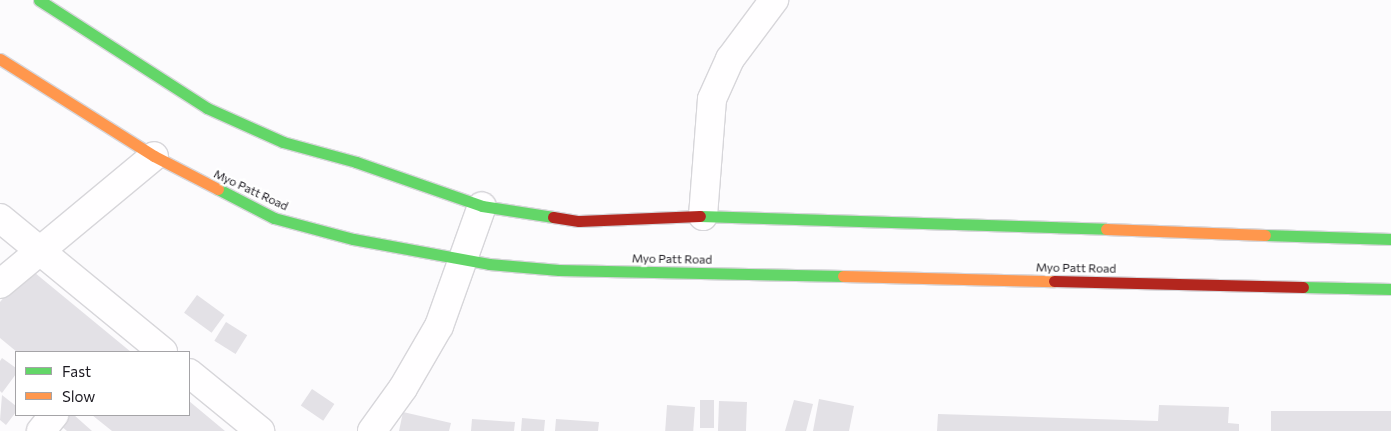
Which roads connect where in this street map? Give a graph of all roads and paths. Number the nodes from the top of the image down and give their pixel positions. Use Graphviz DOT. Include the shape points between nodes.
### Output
graph roads {
  1 [pos="39,0"];
  2 [pos="774,0"];
  3 [pos="0,59"];
  4 [pos="154,156"];
  5 [pos="482,206"];
  6 [pos="702,216"];
  7 [pos="0,218"];
  8 [pos="1391,239"];
  9 [pos="40,251"];
  10 [pos="461,259"];
  11 [pos="0,284"];
  12 [pos="1391,289"];
  13 [pos="162,351"];
  14 [pos="190,374"];
  15 [pos="53,416"];
  16 [pos="41,431"];
  17 [pos="260,431"];
  18 [pos="372,431"];
  1 -- 5 [label="main road" via="207,108 283,142 356,162"];
  2 -- 6 [label="street" via="730,59 712,99"];
  3 -- 4 [label="main road, Myo Patt Road"];
  4 -- 9 [label="street"];
  4 -- 10 [label="main road, Myo Patt Road" via="274,218 353,239"];
  5 -- 6 [label="main road" via="579,221"];
  5 -- 10 [label="street"];
  6 -- 8 [label="main road"];
  7 -- 9 [label="street"];
  9 -- 11 [label="street"];
  9 -- 13 [label="street"];
  10 -- 12 [label="main road, Myo Patt Road" via="559,270"];
  10 -- 18 [label="street" via="439,326 403,388"];
  14 -- 17 [label="street"];
  15 -- 16 [label="street"];
}
